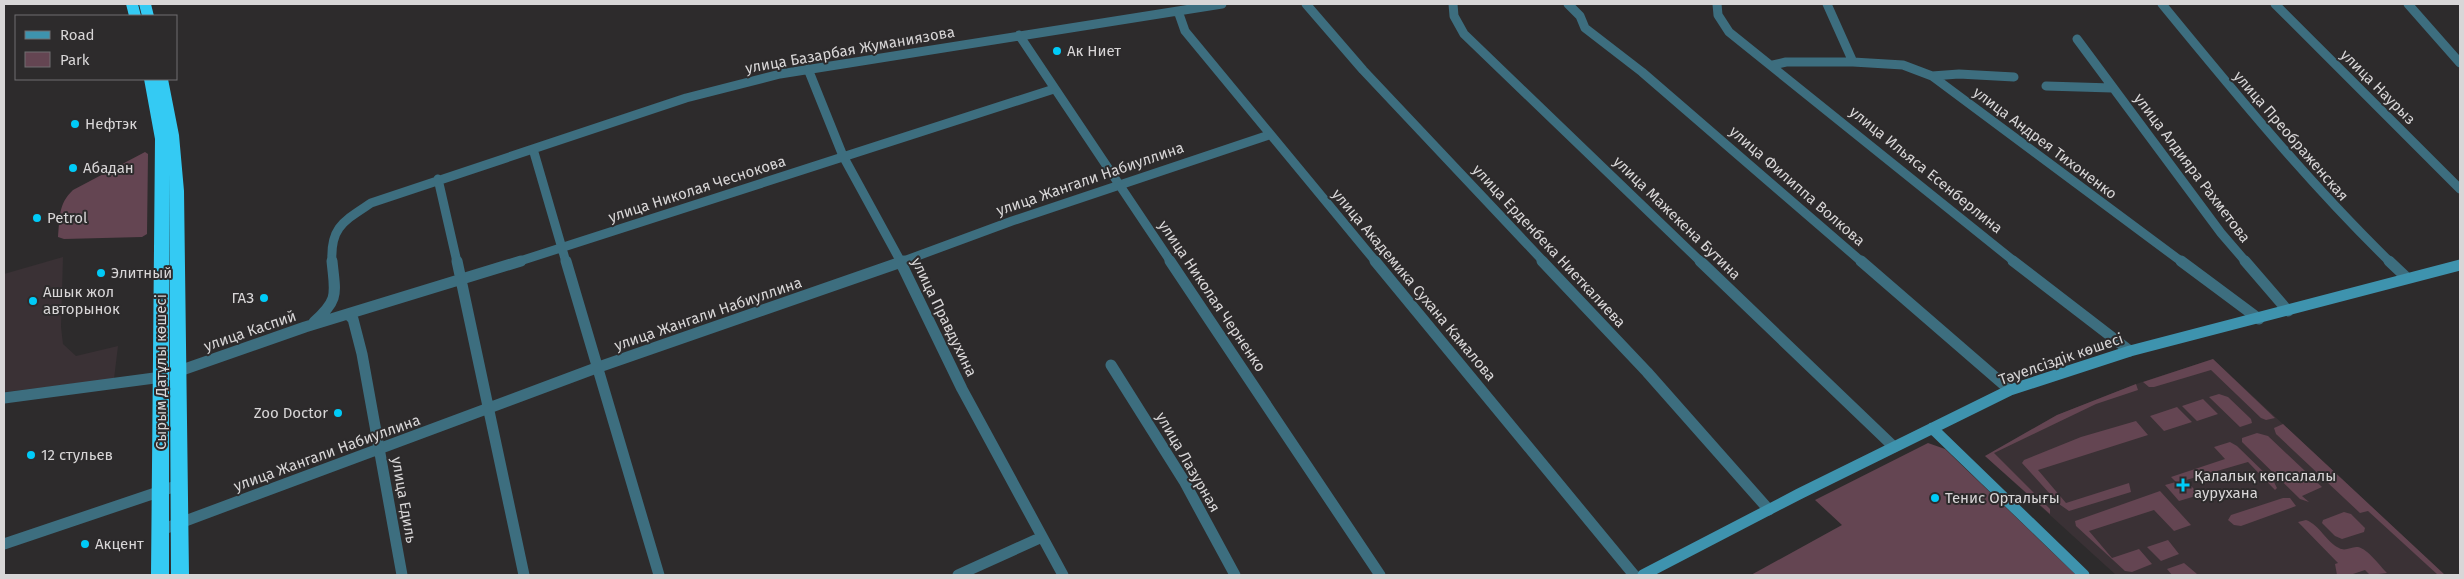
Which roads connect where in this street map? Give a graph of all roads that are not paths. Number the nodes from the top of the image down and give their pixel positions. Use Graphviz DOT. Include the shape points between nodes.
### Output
graph roads {
  1 [pos="1222,4"];
  2 [pos="1306,4"];
  3 [pos="1454,4"];
  4 [pos="1568,4"];
  5 [pos="1717,4"];
  6 [pos="1827,4"];
  7 [pos="2162,4"];
  8 [pos="2275,4"];
  9 [pos="2408,4"];
  10 [pos="1202,5"];
  11 [pos="1178,11"];
  12 [pos="1019,35"];
  13 [pos="2077,39"];
  14 [pos="1853,62"];
  15 [pos="2460,63"];
  16 [pos="1773,65"];
  17 [pos="808,68"];
  18 [pos="1932,76"];
  19 [pos="2014,78"];
  20 [pos="150,80"];
  21 [pos="162,80"];
  22 [pos="2046,86"];
  23 [pos="2112,88"];
  24 [pos="1054,89"];
  25 [pos="1269,135"];
  26 [pos="533,149"];
  27 [pos="843,156"];
  28 [pos="438,179"];
  29 [pos="1121,185"];
  30 [pos="2460,189"];
  31 [pos="561,248"];
  32 [pos="901,262"];
  33 [pos="2460,265"];
  34 [pos="2407,278"];
  35 [pos="460,279"];
  36 [pos="2288,311"];
  37 [pos="348,314"];
  38 [pos="2260,319"];
  39 [pos="305,327"];
  40 [pos="2130,351"];
  41 [pos="1111,365"];
  42 [pos="596,368"];
  43 [pos="178,372"];
  44 [pos="162,377"];
  45 [pos="2010,390"];
  46 [pos="4,398"];
  47 [pos="489,408"];
  48 [pos="1932,428"];
  49 [pos="1894,447"];
  50 [pos="380,450"];
  51 [pos="179,485"];
  52 [pos="161,492"];
  53 [pos="1769,510"];
  54 [pos="179,524"];
  55 [pos="161,530"];
  56 [pos="1042,537"];
  57 [pos="4,544"];
  58 [pos="160,575"];
  59 [pos="180,575"];
  60 [pos="402,575"];
  61 [pos="524,575"];
  62 [pos="659,575"];
  63 [pos="958,575"];
  64 [pos="1063,575"];
  65 [pos="1235,575"];
  66 [pos="1380,575"];
  67 [pos="1634,575"];
  68 [pos="1643,575"];
  69 [pos="2084,575"];
  1 -- 10 [label="street, улица Базарбая Жуманиязова"];
  2 -- 53 [label="street, улица Ерденбека Ниеткалиева" via="1647,372"];
  3 -- 49 [label="street, улица Мажекена Бутина" via="1454,16 1464,34"];
  4 -- 45 [label="street, улица Филиппа Волкова" via="1580,16 1585,28 1642,72"];
  5 -- 16 [label="street, улица Ильяса Есенберлина" via="1718,15 1729,32"];
  6 -- 14 [label="street"];
  7 -- 34 [label="street, улица Преображенская" via="2302,172"];
  8 -- 30 [label="street, улица Наурыз"];
  9 -- 15 [label="street"];
  10 -- 11 [label="street, улица Базарбая Жуманиязова"];
  11 -- 12 [label="street, улица Базарбая Жуманиязова"];
  11 -- 25 [label="street, улица Академика Сухана Камалова" via="1185,32"];
  12 -- 17 [label="street, улица Базарбая Жуманиязова"];
  12 -- 24 [label="street, улица Николая Черненко"];
  13 -- 23 [label="street, улица Алдияра Рахметова"];
  14 -- 16 [label="street, улица Андрея Тихоненко" via="1786,62"];
  14 -- 18 [label="street, улица Андрея Тихоненко" via="1902,64"];
  16 -- 40 [label="street, улица Ильяса Есенберлина"];
  17 -- 26 [label="street, улица Базарбая Жуманиязова" via="686,98"];
  17 -- 27 [label="street, улица Правдухина"];
  18 -- 19 [label="street" via="1958,74"];
  18 -- 38 [label="street, улица Андрея Тихоненко"];
  20 -- 44 [label="highway, Сырым Датұлы көшесі" via="162,139"];
  21 -- 43 [label="highway, Сырым Датұлы көшесі" via="169,106 175,178"];
  22 -- 23 [label="street"];
  23 -- 36 [label="street, улица Алдияра Рахметова" via="2221,233"];
  24 -- 27 [label="street, улица Николая Чеснокова"];
  24 -- 29 [label="street, улица Николая Черненко"];
  25 -- 29 [label="street, улица Жангали Набиуллина"];
  25 -- 67 [label="street, улица Академика Сухана Камалова"];
  26 -- 28 [label="street, улица Базарбая Жуманиязова"];
  26 -- 31 [label="street"];
  27 -- 31 [label="street, улица Николая Чеснокова"];
  27 -- 32 [label="street, улица Правдухина"];
  28 -- 35 [label="street"];
  28 -- 39 [label="street, улица Базарбая Жуманиязова" via="371,203 343,221 331,245 335,297 324,316"];
  29 -- 32 [label="street, улица Жангали Набиуллина"];
  29 -- 66 [label="street, улица Николая Черненко"];
  31 -- 35 [label="street, улица Николая Чеснокова"];
  31 -- 42 [label="street"];
  32 -- 42 [label="street, улица Жангали Набиуллина"];
  32 -- 56 [label="street, улица Правдухина" via="962,389"];
  33 -- 34 [label="main road, Тәуелсіздік көшесі"];
  34 -- 36 [label="main road, Тәуелсіздік көшесі"];
  35 -- 37 [label="street, улица Николая Чеснокова"];
  35 -- 47 [label="street"];
  36 -- 38 [label="main road, Тәуелсіздік көшесі"];
  37 -- 39 [label="street, улица Каспий"];
  37 -- 50 [label="street, улица Едиль" via="353,319 362,354"];
  38 -- 40 [label="main road, Тәуелсіздік көшесі"];
  39 -- 43 [label="street, улица Каспий"];
  40 -- 45 [label="main road, Тәуелсіздік көшесі"];
  41 -- 65 [label="street, улица Лазурная" via="1184,481"];
  42 -- 47 [label="street, улица Жангали Набиуллина"];
  42 -- 62 [label="street"];
  43 -- 44 [label="street, улица Каспий"];
  43 -- 51 [label="highway, Сырым Датұлы көшесі"];
  44 -- 46 [label="street, улица Каспий"];
  44 -- 52 [label="highway, Сырым Датұлы көшесі"];
  45 -- 48 [label="main road, Тәуелсіздік көшесі"];
  47 -- 50 [label="street, улица Жангали Набиуллина"];
  47 -- 61 [label="street"];
  48 -- 49 [label="main road, Тәуелсіздік көшесі"];
  48 -- 69 [label="main road"];
  49 -- 53 [label="main road, Тәуелсіздік көшесі"];
  50 -- 54 [label="street, улица Жангали Набиуллина"];
  50 -- 60 [label="street, улица Едиль"];
  51 -- 52 [label="street"];
  51 -- 54 [label="highway, Сырым Датұлы көшесі"];
  52 -- 55 [label="highway, Сырым Датұлы көшесі"];
  52 -- 57 [label="street"];
  53 -- 68 [label="main road, Тәуелсіздік көшесі"];
  54 -- 55 [label="street, улица Жангали Набиуллина"];
  54 -- 59 [label="highway, Сырым Датұлы көшесі"];
  55 -- 58 [label="highway, Сырым Датұлы көшесі"];
  56 -- 63 [label="street"];
  56 -- 64 [label="street, улица Правдухина"];
}
